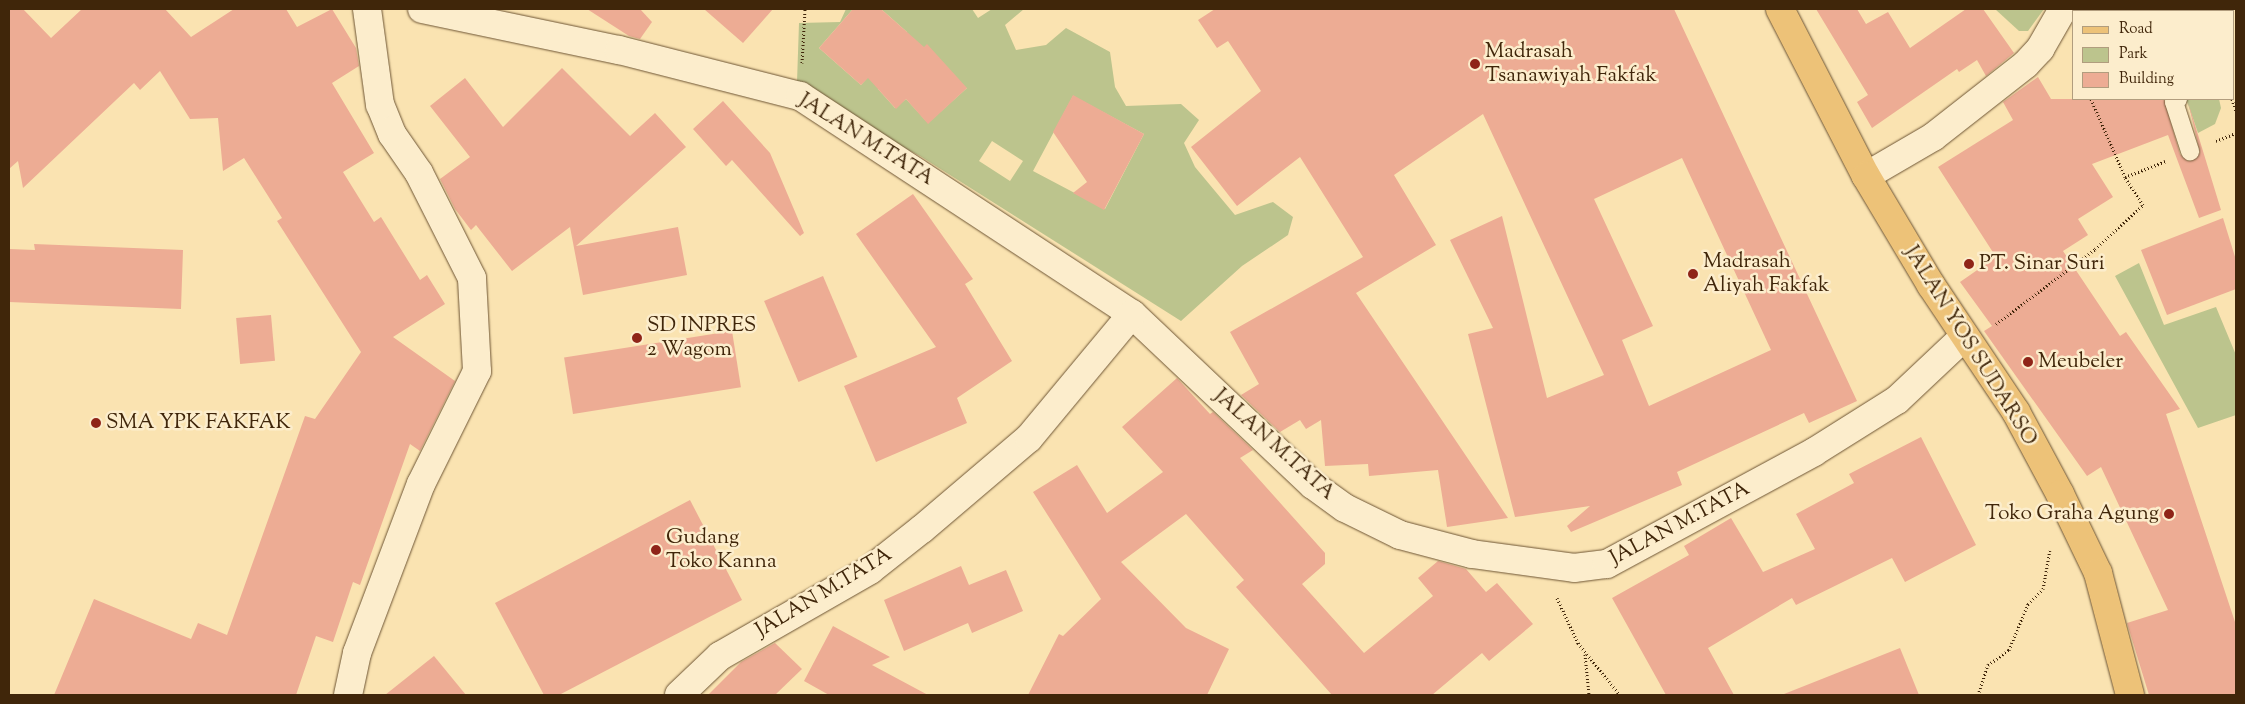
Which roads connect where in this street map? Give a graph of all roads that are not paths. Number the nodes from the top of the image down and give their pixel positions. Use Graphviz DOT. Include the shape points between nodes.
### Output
graph roads {
  1 [pos="367,9"];
  2 [pos="422,9"];
  3 [pos="1780,9"];
  4 [pos="2063,9"];
  5 [pos="2177,100"];
  6 [pos="2190,151"];
  7 [pos="1866,176"];
  8 [pos="1132,314"];
  9 [pos="1968,339"];
  10 [pos="348,695"];
  11 [pos="679,695"];
  12 [pos="2130,695"];
  1 -- 10 [label="street" via="380,105 392,134 419,173 472,278 477,371 421,484 357,653"];
  2 -- 8 [label="street, JALAN M.TATA" via="619,50 800,96"];
  3 -- 7 [label="main road, JALAN YOS SUDARSO"];
  4 -- 7 [label="street" via="2040,49 2026,64 1933,137"];
  5 -- 6 [label="lane" via="2174,102"];
  7 -- 9 [label="main road, JALAN YOS SUDARSO"];
  8 -- 9 [label="street, JALAN M.TATA" via="1313,485 1345,508 1400,535 1472,554 1579,568 1607,564 1728,500 1897,400"];
  8 -- 11 [label="street, JALAN M.TATA" via="1029,438 922,529 870,570 720,656"];
  9 -- 12 [label="main road, JALAN YOS SUDARSO" via="2016,412 2098,573"];
}
